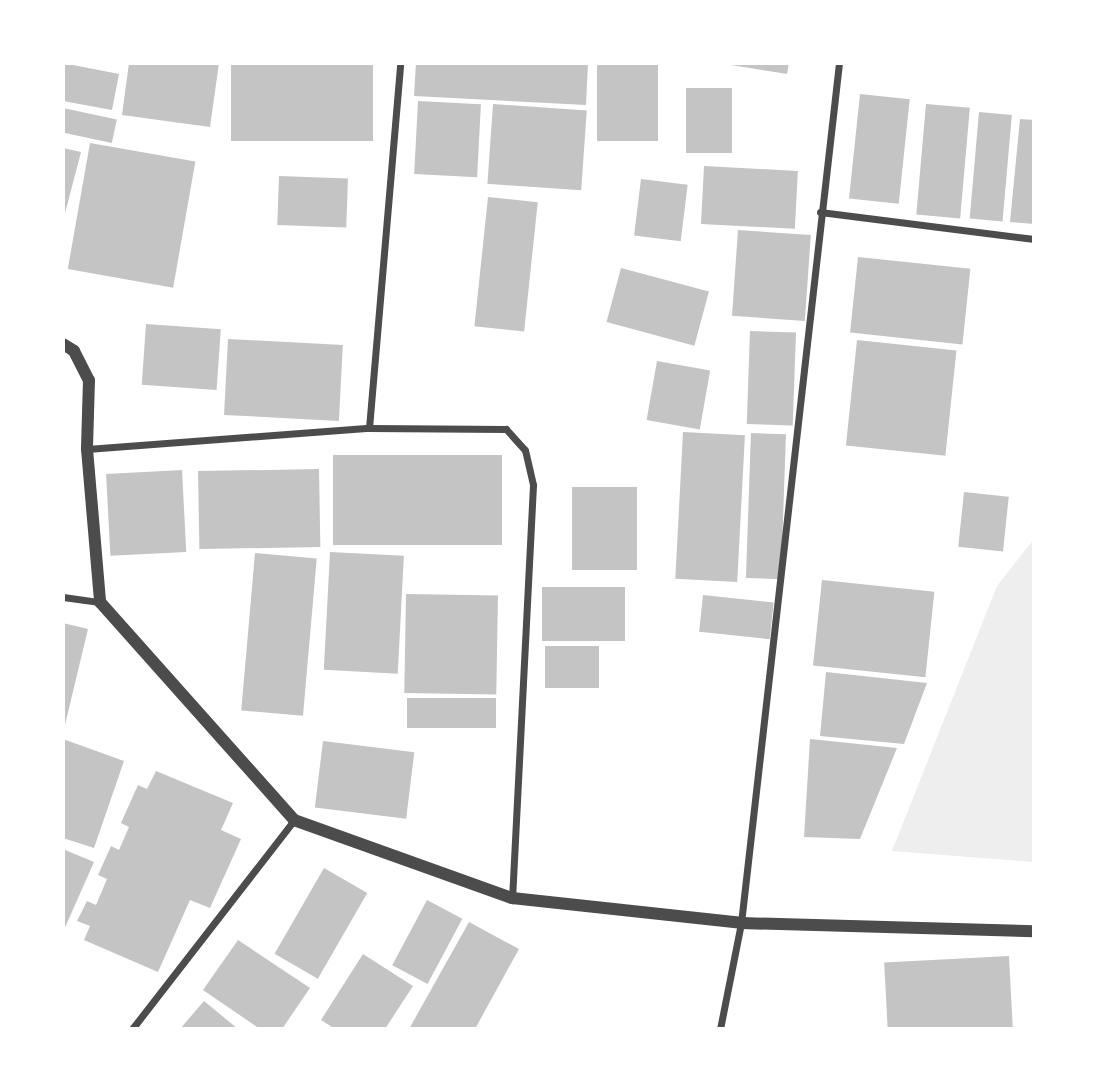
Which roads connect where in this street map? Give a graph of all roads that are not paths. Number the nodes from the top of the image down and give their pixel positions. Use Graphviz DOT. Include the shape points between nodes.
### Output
graph roads {
  1 [pos="400,63"];
  2 [pos="839,63"];
  3 [pos="820,212"];
  4 [pos="1034,239"];
  5 [pos="63,344"];
  6 [pos="369,428"];
  7 [pos="87,449"];
  8 [pos="63,597"];
  9 [pos="100,603"];
  10 [pos="294,820"];
  11 [pos="512,898"];
  12 [pos="741,923"];
  13 [pos="1034,932"];
  14 [pos="132,1029"];
  15 [pos="720,1029"];
  1 -- 6 [label="street"];
  2 -- 3 [label="street"];
  3 -- 4 [label="street"];
  3 -- 12 [label="street"];
  5 -- 7 [label="street" via="74,351 89,380"];
  6 -- 7 [label="street"];
  6 -- 11 [label="street" via="506,429 525,450 533,485"];
  7 -- 9 [label="street"];
  8 -- 9 [label="street"];
  9 -- 10 [label="street"];
  10 -- 11 [label="street"];
  10 -- 14 [label="street"];
  11 -- 12 [label="street"];
  12 -- 13 [label="street"];
  12 -- 15 [label="street"];
}
